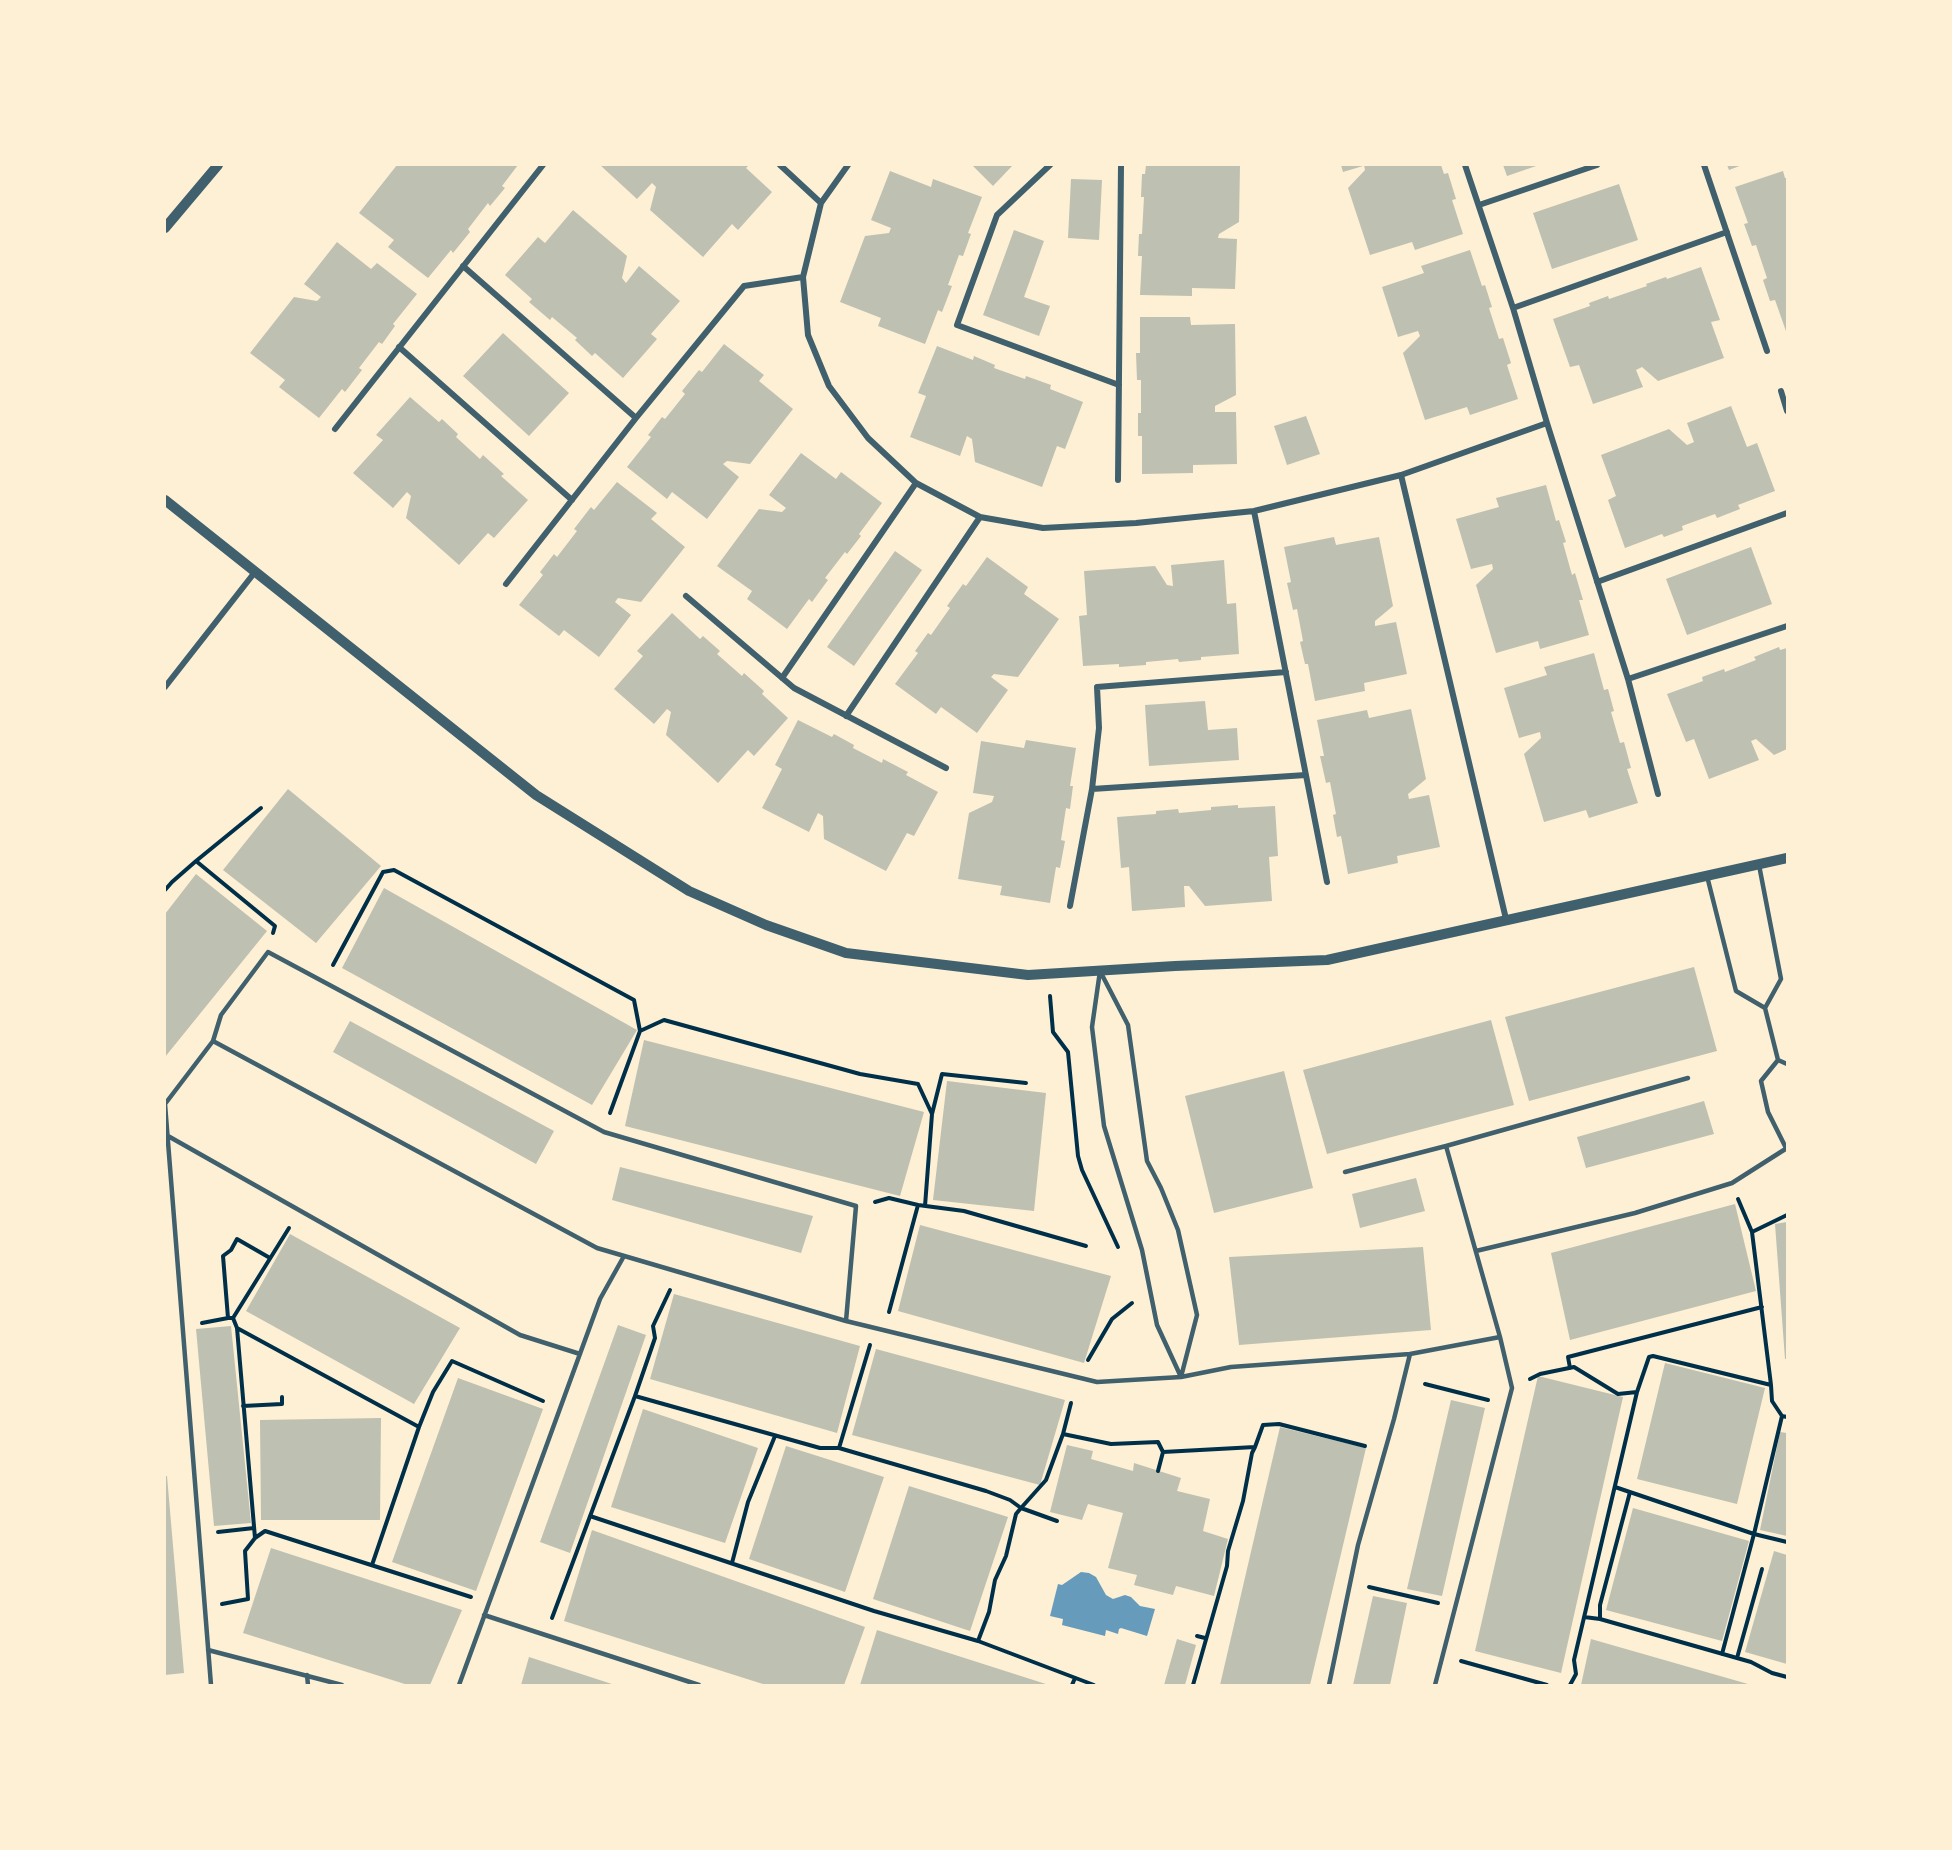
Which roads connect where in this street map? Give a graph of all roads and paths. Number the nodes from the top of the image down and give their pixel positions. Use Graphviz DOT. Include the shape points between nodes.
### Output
graph roads {
  1 [pos="218,165"];
  2 [pos="543,165"];
  3 [pos="780,165"];
  4 [pos="848,165"];
  5 [pos="1050,165"];
  6 [pos="1121,165"];
  7 [pos="1465,165"];
  8 [pos="1597,165"];
  9 [pos="1704,165"];
  10 [pos="821,202"];
  11 [pos="1479,205"];
  12 [pos="165,228"];
  13 [pos="1727,232"];
  14 [pos="463,266"];
  15 [pos="802,277"];
  16 [pos="1513,308"];
  17 [pos="399,347"];
  18 [pos="1767,351"];
  19 [pos="1119,385"];
  20 [pos="1781,391"];
  21 [pos="1787,411"];
  22 [pos="636,418"];
  23 [pos="1547,423"];
  24 [pos="335,429"];
  25 [pos="1401,475"];
  26 [pos="1118,480"];
  27 [pos="916,483"];
  28 [pos="165,500"];
  29 [pos="572,500"];
  30 [pos="1254,511"];
  31 [pos="1787,513"];
  32 [pos="980,517"];
  33 [pos="255,572"];
  34 [pos="1597,582"];
  35 [pos="506,584"];
  36 [pos="686,596"];
  37 [pos="1787,626"];
  38 [pos="1286,672"];
  39 [pos="782,678"];
  40 [pos="1628,679"];
  41 [pos="165,687"];
  42 [pos="846,716"];
  43 [pos="946,768"];
  44 [pos="1306,775"];
  45 [pos="1092,789"];
  46 [pos="1658,794"];
  47 [pos="261,808"];
  48 [pos="1787,858"];
  49 [pos="196,861"];
  50 [pos="1760,865"];
  51 [pos="1707,876"];
  52 [pos="1327,882"];
  53 [pos="165,890"];
  54 [pos="1070,906"];
  55 [pos="1506,919"];
  56 [pos="275,926"];
  57 [pos="1100,970"];
  58 [pos="1048,973"];
  59 [pos="324,982"];
  60 [pos="1765,1008"];
  61 [pos="640,1031"];
  62 [pos="213,1041"];
  63 [pos="1778,1060"];
  64 [pos="1787,1064"];
  65 [pos="1689,1078"];
  66 [pos="1026,1083"];
  67 [pos="932,1114"];
  68 [pos="604,1132"];
  69 [pos="168,1136"];
  70 [pos="1446,1146"];
  71 [pos="1787,1148"];
  72 [pos="1345,1172"];
  73 [pos="1732,1183"];
  74 [pos="889,1198"];
  75 [pos="918,1205"];
  76 [pos="924,1206"];
  77 [pos="299,1212"];
  78 [pos="1787,1215"];
  79 [pos="1752,1232"];
  80 [pos="1086,1246"];
  81 [pos="1120,1251"];
  82 [pos="1476,1251"];
  83 [pos="624,1256"];
  84 [pos="270,1258"];
  85 [pos="678,1272"];
  86 [pos="1131,1292"];
  87 [pos="1761,1306"];
  88 [pos="230,1318"];
  89 [pos="846,1321"];
  90 [pos="183,1326"];
  91 [pos="237,1328"];
  92 [pos="876,1329"];
  93 [pos="884,1330"];
  94 [pos="1500,1337"];
  95 [pos="580,1354"];
  96 [pos="1410,1354"];
  97 [pos="1088,1360"];
  98 [pos="1570,1368"];
  99 [pos="1181,1377"];
  100 [pos="1425,1384"];
  101 [pos="1771,1385"];
  102 [pos="1512,1388"];
  103 [pos="1637,1392"];
  104 [pos="635,1396"];
  105 [pos="282,1398"];
  106 [pos="1071,1403"];
  107 [pos="243,1406"];
  108 [pos="560,1408"];
  109 [pos="1785,1416"];
  110 [pos="419,1427"];
  111 [pos="1063,1434"];
  112 [pos="775,1436"];
  113 [pos="1255,1447"];
  114 [pos="1369,1447"];
  115 [pos="839,1448"];
  116 [pos="1163,1452"];
  117 [pos="1158,1471"];
  118 [pos="1615,1487"];
  119 [pos="1630,1492"];
  120 [pos="1020,1508"];
  121 [pos="590,1516"];
  122 [pos="1057,1521"];
  123 [pos="254,1528"];
  124 [pos="240,1529"];
  125 [pos="1754,1534"];
  126 [pos="255,1538"];
  127 [pos="1787,1542"];
  128 [pos="732,1563"];
  129 [pos="372,1565"];
  130 [pos="1762,1569"];
  131 [pos="1351,1582"];
  132 [pos="468,1596"];
  133 [pos="1454,1606"];
  134 [pos="205,1607"];
  135 [pos="484,1615"];
  136 [pos="1584,1617"];
  137 [pos="1600,1619"];
  138 [pos="546,1635"];
  139 [pos="1197,1636"];
  140 [pos="1205,1638"];
  141 [pos="978,1641"];
  142 [pos="208,1650"];
  143 [pos="1722,1654"];
  144 [pos="1442,1656"];
  145 [pos="1737,1658"];
  146 [pos="307,1675"];
  147 [pos="1787,1677"];
  148 [pos="1075,1678"];
  149 [pos="211,1685"];
  150 [pos="308,1685"];
  151 [pos="342,1685"];
  152 [pos="459,1685"];
  153 [pos="699,1685"];
  154 [pos="1072,1685"];
  155 [pos="1095,1685"];
  156 [pos="1193,1685"];
  157 [pos="1329,1685"];
  158 [pos="1435,1685"];
  159 [pos="1547,1685"];
  160 [pos="1569,1685"];
  1 -- 12 [label="street"];
  2 -- 14 [label="street"];
  3 -- 10 [label="street"];
  4 -- 10 [label="street"];
  5 -- 19 [label="street" via="997,215 957,326"];
  6 -- 19 [label="street"];
  7 -- 11 [label="street"];
  8 -- 11 [label="street"];
  9 -- 13 [label="street"];
  10 -- 15 [label="street"];
  11 -- 16 [label="street"];
  13 -- 16 [label="street"];
  13 -- 18 [label="street"];
  14 -- 17 [label="street"];
  14 -- 22 [label="street"];
  15 -- 22 [label="street" via="744,286"];
  15 -- 27 [label="street" via="808,335 829,386 868,438"];
  16 -- 23 [label="street"];
  17 -- 24 [label="street"];
  17 -- 29 [label="street"];
  19 -- 26 [label="street"];
  20 -- 21 [label="street"];
  22 -- 29 [label="street"];
  23 -- 25 [label="street"];
  23 -- 34 [label="street"];
  25 -- 30 [label="street"];
  25 -- 55 [label="street"];
  27 -- 32 [label="street"];
  27 -- 39 [label="street"];
  28 -- 33 [label="street"];
  29 -- 35 [label="street"];
  30 -- 32 [label="street" via="1043,528"];
  30 -- 38 [label="street"];
  31 -- 34 [label="street"];
  32 -- 42 [label="street"];
  33 -- 41 [label="street"];
  33 -- 58 [label="street" via="536,795 689,891 766,925 846,953 1028,975"];
  34 -- 40 [label="street"];
  36 -- 39 [label="street"];
  37 -- 40 [label="street"];
  38 -- 44 [label="street"];
  38 -- 45 [label="street" via="1097,687 1099,728"];
  39 -- 42 [label="street"];
  40 -- 46 [label="street"];
  42 -- 43 [label="street"];
  44 -- 45 [label="street"];
  44 -- 52 [label="street"];
  45 -- 54 [label="street"];
  47 -- 49 [label="path"];
  48 -- 50 [label="street"];
  49 -- 53 [label="path"];
  49 -- 56 [label="path"];
  50 -- 51 [label="street"];
  50 -- 60 [label="lane" via="1781,979"];
  51 -- 55 [label="street"];
  51 -- 60 [label="lane" via="1736,991"];
  55 -- 57 [label="street" via="1327,960"];
  57 -- 58 [label="street"];
  57 -- 99 [label="lane" via="1092,1028 1104,1126 1142,1250 1157,1325"];
  57 -- 99 [label="lane" via="1128,1025 1147,1161 1178,1230 1197,1315"];
  58 -- 81 [label="path" via="1053,1032 1068,1052 1078,1156"];
  59 -- 61 [label="path" via="377,882 384,872 394,870 634,1000"];
  59 -- 62 [label="lane" via="268,952 221,1015"];
  59 -- 68 [label="lane"];
  60 -- 63 [label="lane"];
  61 -- 67 [label="path" via="664,1020 860,1074 918,1084"];
  61 -- 68 [label="path"];
  62 -- 69 [label="lane" via="165,1104"];
  62 -- 83 [label="lane" via="597,1248"];
  63 -- 64 [label="lane"];
  63 -- 71 [label="lane" via="1761,1081 1768,1112"];
  65 -- 70 [label="lane"];
  66 -- 67 [label="path" via="942,1074"];
  67 -- 76 [label="path"];
  68 -- 89 [label="lane" via="856,1206"];
  69 -- 77 [label="lane"];
  69 -- 90 [label="lane"];
  70 -- 72 [label="lane"];
  70 -- 82 [label="lane"];
  71 -- 73 [label="lane"];
  73 -- 79 [label="path"];
  73 -- 82 [label="lane" via="1635,1213"];
  74 -- 75 [label="path"];
  75 -- 76 [label="path"];
  75 -- 93 [label="path"];
  76 -- 80 [label="path" via="964,1211"];
  77 -- 84 [label="path"];
  77 -- 95 [label="lane" via="520,1335"];
  78 -- 79 [label="path"];
  79 -- 87 [label="path"];
  82 -- 94 [label="lane"];
  83 -- 85 [label="lane"];
  83 -- 95 [label="lane" via="600,1299"];
  84 -- 88 [label="path"];
  84 -- 88 [label="path" via="237,1239 223,1256"];
  85 -- 89 [label="lane"];
  85 -- 104 [label="path" via="652,1326 655,1338"];
  86 -- 97 [label="path" via="1132,1304 1112,1319"];
  87 -- 98 [label="path" via="1568,1357"];
  87 -- 101 [label="path"];
  88 -- 90 [label="path"];
  88 -- 91 [label="path"];
  89 -- 92 [label="lane"];
  90 -- 134 [label="lane"];
  91 -- 107 [label="path"];
  91 -- 110 [label="path"];
  92 -- 93 [label="lane"];
  92 -- 115 [label="path"];
  93 -- 99 [label="lane" via="1097,1382"];
  94 -- 96 [label="lane"];
  94 -- 102 [label="lane"];
  95 -- 108 [label="lane"];
  96 -- 99 [label="lane" via="1231,1367"];
  96 -- 131 [label="lane"];
  98 -- 102 [label="path" via="1540,1374"];
  98 -- 103 [label="path" via="1618,1394"];
  100 -- 102 [label="path" via="1489,1400"];
  101 -- 103 [label="path" via="1653,1356 1649,1357"];
  101 -- 109 [label="path" via="1772,1401"];
  102 -- 133 [label="lane"];
  103 -- 118 [label="path"];
  104 -- 112 [label="path"];
  104 -- 121 [label="path"];
  105 -- 107 [label="path" via="282,1404"];
  106 -- 111 [label="path"];
  107 -- 123 [label="path"];
  108 -- 110 [label="path" via="452,1361 433,1392"];
  108 -- 135 [label="lane"];
  109 -- 125 [label="path"];
  110 -- 129 [label="path"];
  111 -- 116 [label="path" via="1111,1444 1158,1442"];
  111 -- 120 [label="path" via="1046,1480"];
  112 -- 115 [label="path" via="820,1449"];
  112 -- 128 [label="path" via="748,1502"];
  113 -- 114 [label="path" via="1263,1425 1280,1424"];
  113 -- 116 [label="path"];
  113 -- 140 [label="path" via="1227,1566"];
  115 -- 120 [label="path" via="986,1491"];
  116 -- 117 [label="path"];
  118 -- 119 [label="path"];
  118 -- 136 [label="path"];
  119 -- 125 [label="path"];
  119 -- 137 [label="path" via="1600,1605"];
  120 -- 122 [label="path"];
  120 -- 141 [label="path"];
  121 -- 128 [label="path"];
  121 -- 138 [label="path"];
  123 -- 124 [label="path"];
  123 -- 126 [label="path"];
  125 -- 127 [label="path"];
  125 -- 143 [label="path"];
  126 -- 129 [label="path" via="265,1531"];
  126 -- 134 [label="path" via="245,1551 248,1599"];
  128 -- 141 [label="path"];
  129 -- 132 [label="path"];
  130 -- 145 [label="path"];
  131 -- 133 [label="path"];
  131 -- 157 [label="lane"];
  133 -- 144 [label="lane"];
  134 -- 142 [label="lane"];
  135 -- 138 [label="lane"];
  135 -- 152 [label="lane"];
  136 -- 137 [label="path"];
  136 -- 160 [label="path" via="1574,1660 1576,1674"];
  137 -- 143 [label="path"];
  138 -- 153 [label="lane"];
  139 -- 140 [label="path"];
  140 -- 156 [label="path"];
  141 -- 148 [label="path"];
  142 -- 146 [label="lane"];
  142 -- 149 [label="lane"];
  143 -- 145 [label="path"];
  144 -- 158 [label="lane"];
  144 -- 159 [label="path"];
  145 -- 147 [label="path"];
  146 -- 150 [label="lane"];
  146 -- 151 [label="lane"];
  148 -- 154 [label="path"];
  148 -- 155 [label="path"];
}
